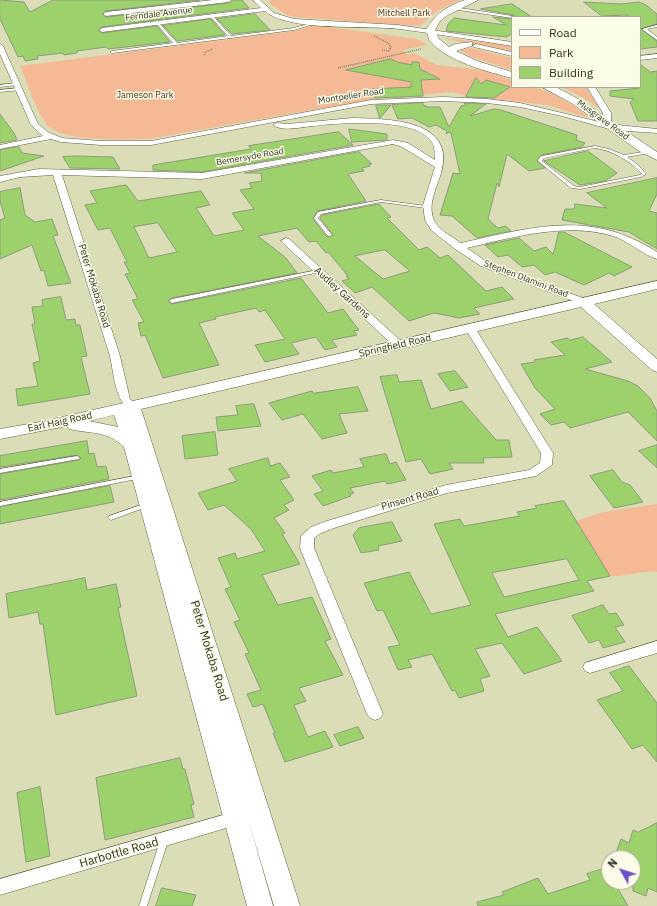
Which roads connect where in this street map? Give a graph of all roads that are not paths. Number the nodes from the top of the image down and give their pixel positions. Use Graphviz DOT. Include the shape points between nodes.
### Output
graph roads {
  1 [pos="229,0"];
  2 [pos="256,0"];
  3 [pos="474,0"];
  4 [pos="453,8"];
  5 [pos="266,9"];
  6 [pos="106,14"];
  7 [pos="212,16"];
  8 [pos="511,17"];
  9 [pos="158,23"];
  10 [pos="315,23"];
  11 [pos="657,26"];
  12 [pos="102,30"];
  13 [pos="431,35"];
  14 [pos="229,36"];
  15 [pos="657,39"];
  16 [pos="175,43"];
  17 [pos="469,44"];
  18 [pos="511,44"];
  19 [pos="0,46"];
  20 [pos="112,52"];
  21 [pos="450,52"];
  22 [pos="511,54"];
  23 [pos="657,56"];
  24 [pos="641,58"];
  25 [pos="511,75"];
  26 [pos="0,86"];
  27 [pos="18,86"];
  28 [pos="549,88"];
  29 [pos="592,88"];
  30 [pos="0,91"];
  31 [pos="264,123"];
  32 [pos="610,125"];
  33 [pos="244,126"];
  34 [pos="287,126"];
  35 [pos="657,131"];
  36 [pos="49,136"];
  37 [pos="0,146"];
  38 [pos="652,155"];
  39 [pos="622,157"];
  40 [pos="439,166"];
  41 [pos="58,173"];
  42 [pos="0,179"];
  43 [pos="426,207"];
  44 [pos="330,236"];
  45 [pos="286,241"];
  46 [pos="458,247"];
  47 [pos="657,256"];
  48 [pos="318,271"];
  49 [pos="657,285"];
  50 [pos="172,301"];
  51 [pos="584,302"];
  52 [pos="470,328"];
  53 [pos="399,345"];
  54 [pos="657,367"];
  55 [pos="125,405"];
  56 [pos="40,427"];
  57 [pos="0,434"];
  58 [pos="131,444"];
  59 [pos="77,458"];
  60 [pos="0,471"];
  61 [pos="140,476"];
  62 [pos="0,504"];
  63 [pos="147,505"];
  64 [pos="111,518"];
  65 [pos="657,647"];
  66 [pos="590,667"];
  67 [pos="375,714"];
  68 [pos="237,818"];
  69 [pos="164,840"];
  70 [pos="0,887"];
  71 [pos="143,906"];
  72 [pos="260,906"];
  73 [pos="287,906"];
  1 -- 6 [label="street"];
  2 -- 5 [label="street"];
  3 -- 4 [label="street"];
  4 -- 8 [label="lane"];
  4 -- 13 [label="street" via="433,23"];
  5 -- 7 [label="street, Ferndale Avenue"];
  5 -- 10 [label="street" via="284,20"];
  7 -- 9 [label="street, Ferndale Avenue"];
  7 -- 14 [label="lane"];
  9 -- 12 [label="street, Ferndale Avenue"];
  9 -- 16 [label="lane"];
  10 -- 13 [label="street"];
  10 -- 20 [label="lane" via="294,29"];
  11 -- 15 [label="lane" via="644,29"];
  13 -- 17 [label="street"];
  13 -- 18 [label="street"];
  13 -- 21 [label="street"];
  17 -- 21 [label="street" via="455,47"];
  17 -- 22 [label="street"];
  19 -- 27 [label="street"];
  21 -- 25 [label="street"];
  23 -- 24 [label="street"];
  26 -- 27 [label="lane"];
  27 -- 30 [label="lane"];
  27 -- 36 [label="street" via="35,125"];
  28 -- 32 [label="street, Musgrave Road" via="574,99"];
  29 -- 32 [label="street" via="608,113"];
  31 -- 32 [label="street, Montpelier Road" via="371,102 451,99 542,108"];
  31 -- 33 [label="street, Montpelier Road"];
  31 -- 34 [label="street"];
  32 -- 35 [label="street, Montpelier Road"];
  32 -- 38 [label="street, Musgrave Road"];
  33 -- 34 [label="street" via="271,129"];
  33 -- 36 [label="street, Montpelier Road" via="151,143 78,142"];
  34 -- 40 [label="street" via="365,120 404,124 421,130 434,140 440,158"];
  36 -- 37 [label="street"];
  38 -- 39 [label="lane"];
  39 -- 39 [label="lane" via="608,149 595,147 540,159 573,187 580,188 644,174"];
  40 -- 41 [label="street, Bemersyde Road" via="405,145 393,142 202,176"];
  40 -- 43 [label="street"];
  41 -- 42 [label="street, Bemersyde Road" via="20,174"];
  41 -- 55 [label="street, Peter Mokaba Road" via="115,356"];
  43 -- 44 [label="lane" via="381,201 320,213 316,218"];
  43 -- 46 [label="street, Stephen Dlamini Road" via="428,221"];
  45 -- 48 [label="street, Audley Gardens"];
  46 -- 47 [label="street" via="518,233 570,228 617,234"];
  46 -- 51 [label="street, Stephen Dlamini Road" via="499,271"];
  48 -- 50 [label="lane"];
  48 -- 53 [label="street, Audley Gardens"];
  49 -- 51 [label="street, Springfield Road"];
  51 -- 52 [label="street, Springfield Road"];
  51 -- 54 [label="street, Stephen Dlamini Road"];
  52 -- 53 [label="street, Springfield Road"];
  52 -- 67 [label="street, Pinsent Road" via="548,452 546,465 532,473 421,495 326,526 308,536 307,548"];
  53 -- 55 [label="street, Springfield Road"];
  55 -- 56 [label="street, Earl Haig Road"];
  55 -- 58 [label="street, Peter Mokaba Road"];
  55 -- 73 [label="street, Peter Mokaba Road"];
  56 -- 57 [label="street, Earl Haig Road"];
  56 -- 58 [label="street" via="101,427 119,434"];
  58 -- 61 [label="street, Peter Mokaba Road"];
  59 -- 60 [label="lane"];
  61 -- 62 [label="lane"];
  61 -- 63 [label="street, Peter Mokaba Road"];
  63 -- 64 [label="lane"];
  63 -- 68 [label="street, Peter Mokaba Road"];
  65 -- 66 [label="street"];
  68 -- 69 [label="street, Harbottle Road"];
  68 -- 72 [label="street, Peter Mokaba Road"];
  69 -- 70 [label="street, Harbottle Road"];
  69 -- 71 [label="lane"];
}
